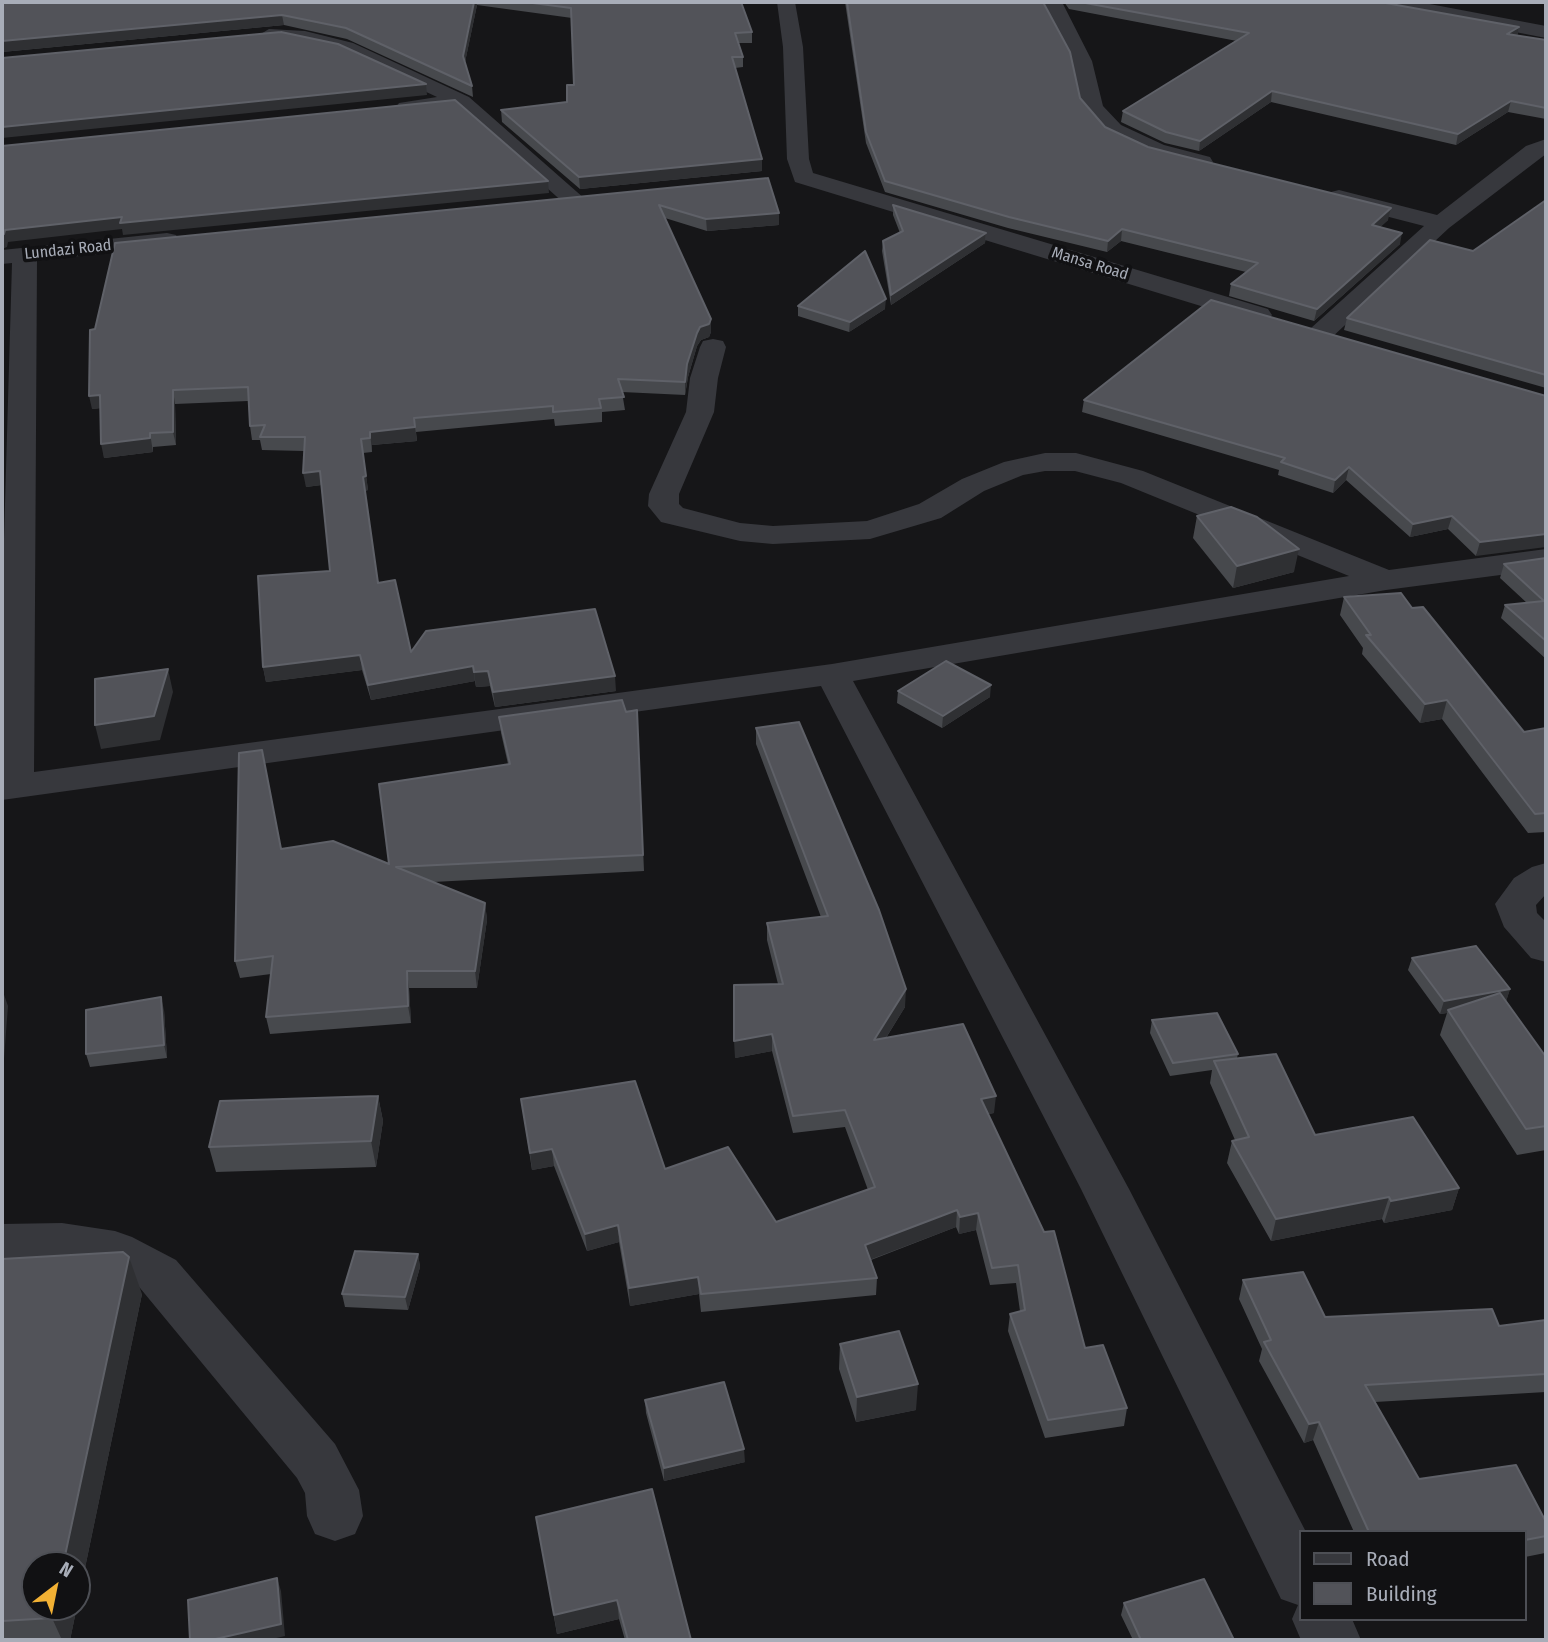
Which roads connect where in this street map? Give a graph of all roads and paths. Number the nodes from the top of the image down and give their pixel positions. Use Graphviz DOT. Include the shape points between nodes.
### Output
graph roads {
  1 [pos="786,2"];
  2 [pos="1053,2"];
  3 [pos="1392,2"];
  4 [pos="1546,32"];
  5 [pos="247,36"];
  6 [pos="462,101"];
  7 [pos="381,109"];
  8 [pos="1546,146"];
  9 [pos="1220,166"];
  10 [pos="803,177"];
  11 [pos="776,180"];
  12 [pos="1311,190"];
  13 [pos="600,196"];
  14 [pos="573,199"];
  15 [pos="545,201"];
  16 [pos="1441,223"];
  17 [pos="189,237"];
  18 [pos="13,255"];
  19 [pos="1320,334"];
  20 [pos="1347,342"];
  21 [pos="713,347"];
  22 [pos="1546,559"];
  23 [pos="1386,580"];
  24 [pos="832,674"];
  25 [pos="9,787"];
  26 [pos="1546,876"];
  27 [pos="1546,948"];
  28 [pos="2,1243"];
  29 [pos="335,1516"];
  30 [pos="1300,1578"];
  31 [pos="1322,1621"];
  32 [pos="1332,1640"];
  1 -- 10 [label="street"];
  2 -- 9 [label="street" via="1082,61 1093,108 1113,130 1156,150"];
  3 -- 4 [label="street"];
  5 -- 6 [label="street" via="283,34 330,42"];
  6 -- 7 [label="street"];
  6 -- 14 [label="street"];
  8 -- 16 [label="street"];
  10 -- 11 [label="street"];
  10 -- 19 [label="street, Mansa Road"];
  12 -- 16 [label="street"];
  13 -- 14 [label="street"];
  14 -- 15 [label="street"];
  16 -- 19 [label="street"];
  17 -- 18 [label="street, Lundazi Road"];
  18 -- 25 [label="street"];
  19 -- 20 [label="street, Mansa Road"];
  21 -- 23 [label="street" via="700,412 664,494 663,506 672,515 773,535 870,530 930,511 973,485 1015,468 1076,462 1132,477"];
  22 -- 23 [label="street"];
  23 -- 24 [label="street"];
  24 -- 25 [label="street"];
  24 -- 30 [label="street" via="1105,1189"];
  26 -- 27 [label="street" via="1520,894 1515,904 1518,917"];
  28 -- 29 [label="street" via="62,1243 116,1251 158,1274 316,1461 332,1490"];
  31 -- 32 [label="street"];
}
